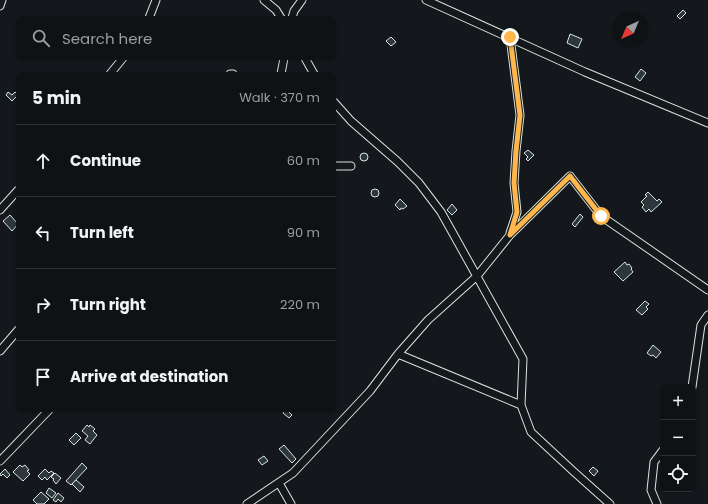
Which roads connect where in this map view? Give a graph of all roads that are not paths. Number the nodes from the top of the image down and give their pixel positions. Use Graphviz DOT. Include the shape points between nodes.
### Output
graph roads {
  1 [pos="2,0"];
  2 [pos="156,0"];
  3 [pos="264,0"];
  4 [pos="302,0"];
  5 [pos="426,0"];
  6 [pos="0,6"];
  7 [pos="150,16"];
  8 [pos="280,16"];
  9 [pos="293,16"];
  10 [pos="510,37"];
  11 [pos="121,60"];
  12 [pos="284,60"];
  13 [pos="306,60"];
  14 [pos="112,72"];
  15 [pos="281,72"];
  16 [pos="313,72"];
  17 [pos="336,104"];
  18 [pos="708,123"];
  19 [pos="336,166"];
  20 [pos="351,166"];
  21 [pos="16,192"];
  22 [pos="0,210"];
  23 [pos="510,235"];
  24 [pos="477,276"];
  25 [pos="708,290"];
  26 [pos="708,316"];
  27 [pos="16,332"];
  28 [pos="0,351"];
  29 [pos="398,354"];
  30 [pos="692,384"];
  31 [pos="521,405"];
  32 [pos="47,412"];
  33 [pos="660,454"];
  34 [pos="0,461"];
  35 [pos="279,483"];
  36 [pos="247,504"];
  37 [pos="291,504"];
  38 [pos="610,504"];
  39 [pos="657,504"];
  1 -- 6 [label="street"];
  2 -- 7 [label="street"];
  3 -- 8 [label="street"];
  4 -- 9 [label="street"];
  5 -- 10 [label="street"];
  10 -- 18 [label="street" via="585,72"];
  10 -- 23 [label="street" via="520,115 514,183 517,212"];
  11 -- 14 [label="street"];
  12 -- 15 [label="street"];
  13 -- 16 [label="street"];
  17 -- 24 [label="street" via="419,183 441,212"];
  19 -- 20 [label="street"];
  21 -- 22 [label="street"];
  23 -- 24 [label="street"];
  23 -- 25 [label="street" via="570,176 601,216"];
  24 -- 29 [label="street" via="428,320"];
  24 -- 31 [label="street" via="523,359"];
  26 -- 30 [label="street" via="701,325"];
  27 -- 28 [label="street"];
  29 -- 31 [label="street"];
  29 -- 35 [label="street" via="370,391 293,473"];
  31 -- 38 [label="street" via="531,432"];
  32 -- 34 [label="street"];
  33 -- 39 [label="street" via="654,462 652,490"];
  35 -- 36 [label="street"];
  35 -- 37 [label="street"];
}
